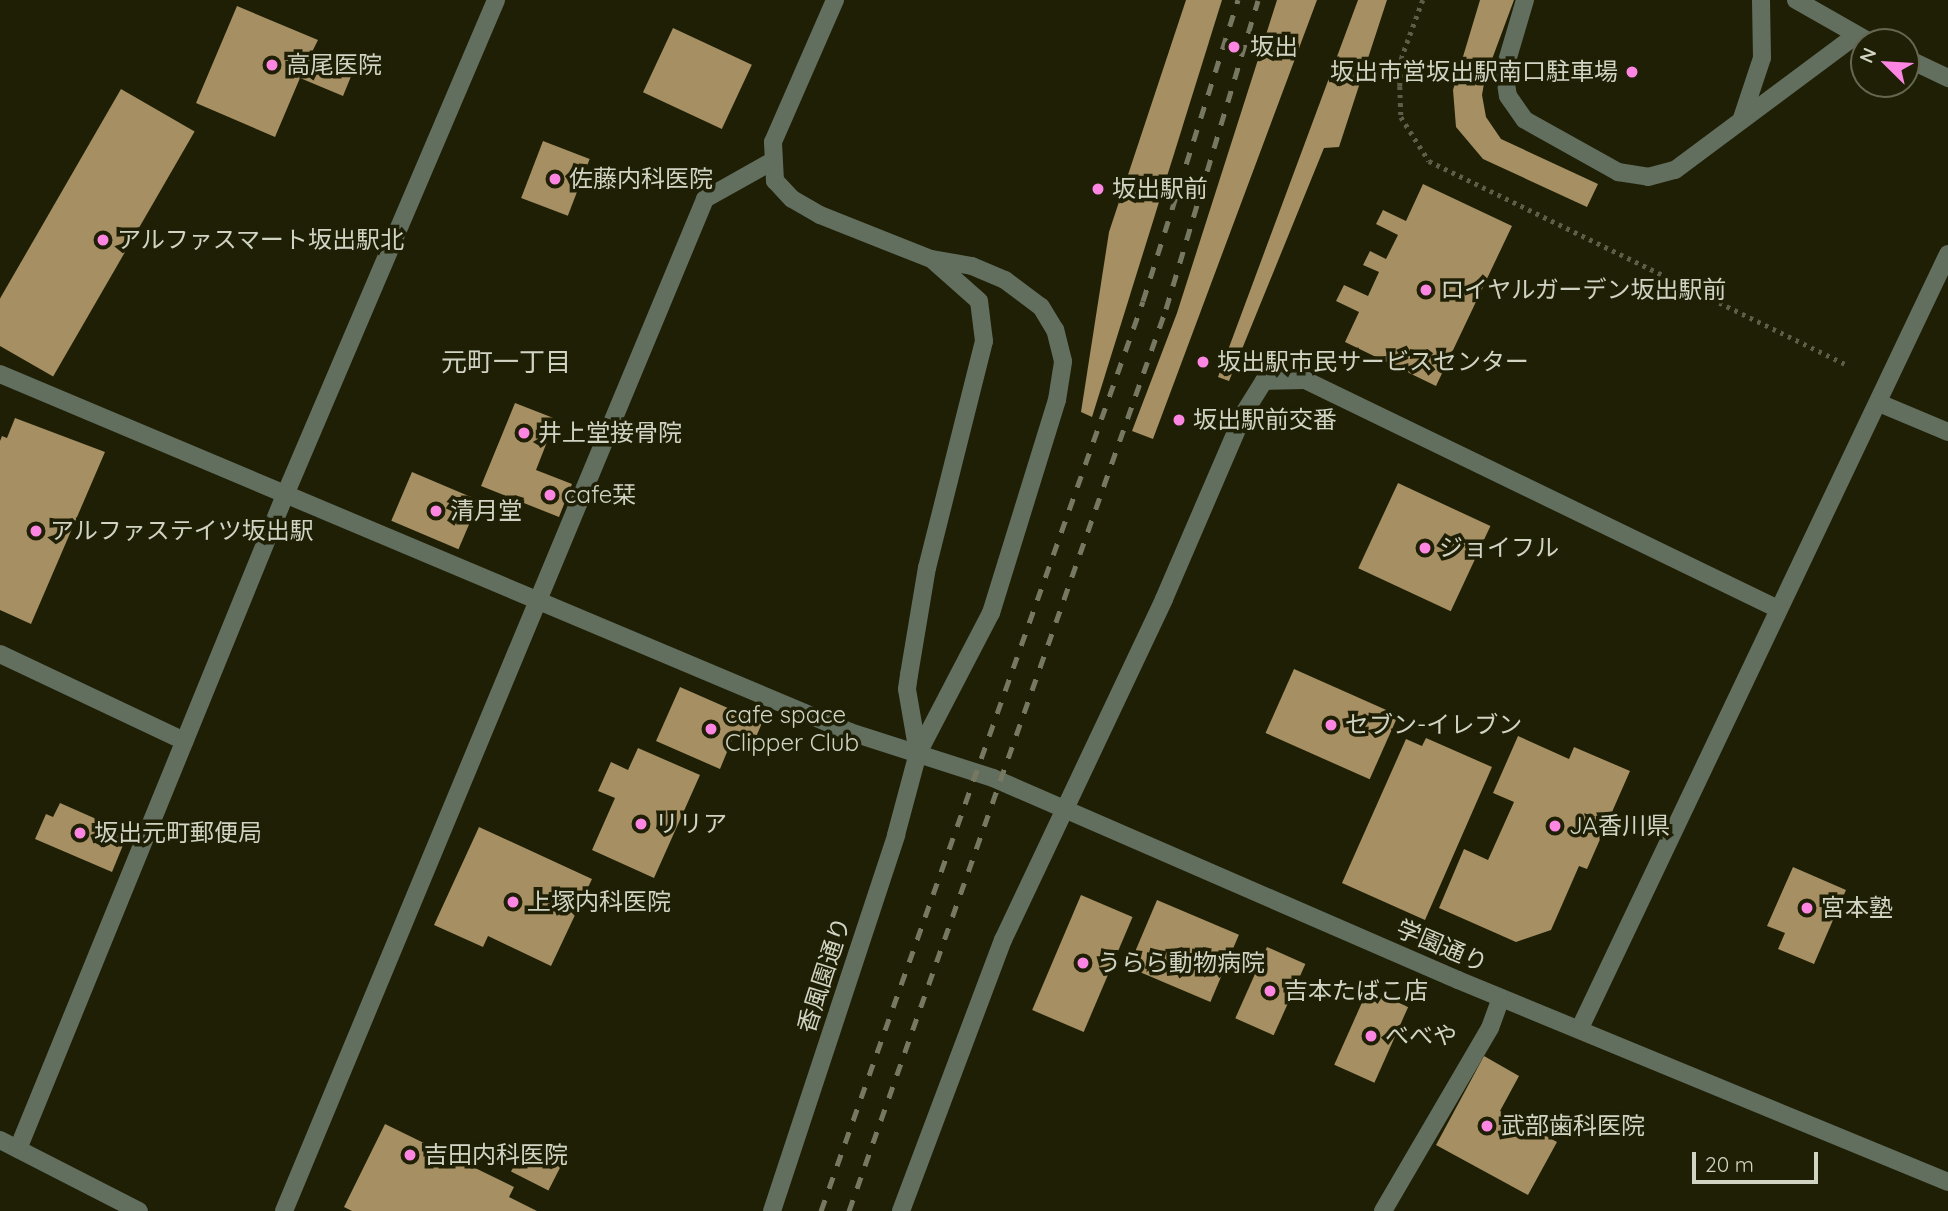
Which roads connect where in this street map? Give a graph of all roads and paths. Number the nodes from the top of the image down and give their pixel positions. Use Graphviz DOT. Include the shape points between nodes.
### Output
graph roads {
  1 [pos="496,0"];
  2 [pos="835,0"];
  3 [pos="1423,0"];
  4 [pos="1525,0"];
  5 [pos="1760,0"];
  6 [pos="1796,0"];
  7 [pos="1850,31"];
  8 [pos="1850,48"];
  9 [pos="1920,65"];
  10 [pos="1948,78"];
  11 [pos="1741,119"];
  12 [pos="771,162"];
  13 [pos="1948,254"];
  14 [pos="931,259"];
  15 [pos="1849,366"];
  16 [pos="0,374"];
  17 [pos="1879,403"];
  18 [pos="1948,432"];
  19 [pos="285,495"];
  20 [pos="534,601"];
  21 [pos="1777,609"];
  22 [pos="0,654"];
  23 [pos="184,741"];
  24 [pos="918,753"];
  25 [pos="1062,807"];
  26 [pos="1501,998"];
  27 [pos="1580,1028"];
  28 [pos="0,1140"];
  29 [pos="18,1149"];
  30 [pos="1948,1182"];
  31 [pos="139,1211"];
  32 [pos="284,1211"];
  33 [pos="772,1211"];
  34 [pos="901,1211"];
  35 [pos="1383,1211"];
  1 -- 19 [label="street"];
  2 -- 12 [label="street" via="773,142"];
  3 -- 15 [label="path" via="1402,57 1401,117 1429,161"];
  4 -- 11 [label="street" via="1504,71 1508,96 1525,120 1618,172 1648,177 1675,170"];
  5 -- 11 [label="street" via="1762,58"];
  6 -- 7 [label="street"];
  8 -- 11 [label="street"];
  9 -- 10 [label="street"];
  12 -- 14 [label="street" via="775,181 792,199"];
  12 -- 20 [label="street" via="705,199"];
  13 -- 17 [label="street"];
  14 -- 24 [label="street" via="979,301 984,341 927,568 906,688"];
  14 -- 24 [label="street" via="972,266 1004,280 1041,307 1055,330 1063,361 1057,400 991,612"];
  16 -- 19 [label="street, 学園通り"];
  17 -- 18 [label="street"];
  17 -- 21 [label="street"];
  19 -- 20 [label="street, 学園通り"];
  19 -- 23 [label="street"];
  20 -- 24 [label="street, 学園通り" via="850,732"];
  20 -- 32 [label="street"];
  21 -- 25 [label="street" via="1305,380 1264,381 1244,413 1164,599"];
  21 -- 27 [label="street"];
  22 -- 23 [label="street"];
  23 -- 29 [label="street"];
  24 -- 25 [label="street, 学園通り"];
  24 -- 33 [label="street, 香風園通り" via="896,835"];
  25 -- 26 [label="street, 学園通り"];
  25 -- 34 [label="street" via="1003,940"];
  26 -- 27 [label="street, 学園通り"];
  26 -- 35 [label="street" via="1490,1028"];
  27 -- 30 [label="street, 学園通り"];
  28 -- 29 [label="street"];
  29 -- 31 [label="street"];
}
